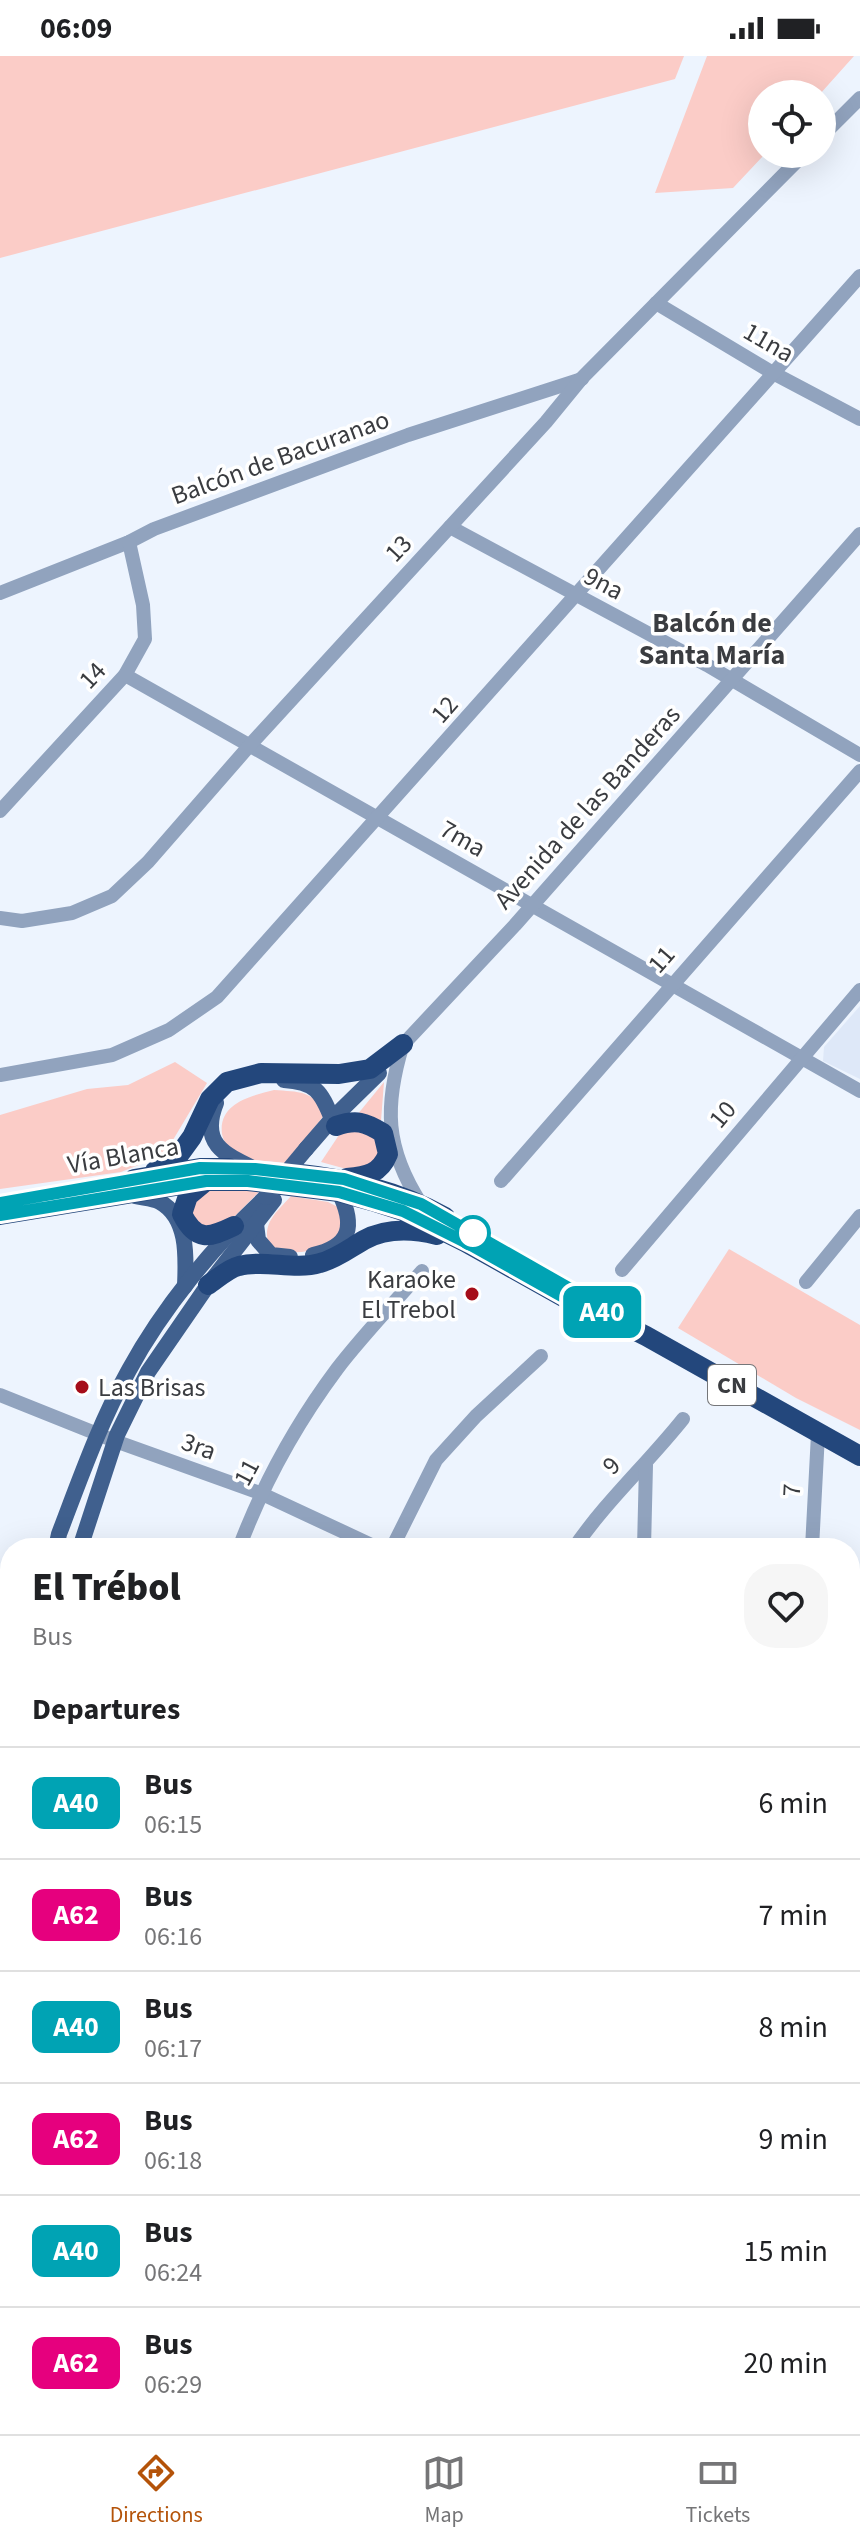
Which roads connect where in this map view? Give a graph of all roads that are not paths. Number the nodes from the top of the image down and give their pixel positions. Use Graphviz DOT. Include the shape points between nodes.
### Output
graph roads {
  1 [pos="860,98"];
  2 [pos="836,122"];
  3 [pos="790,168"];
  4 [pos="860,276"];
  5 [pos="656,303"];
  6 [pos="773,373"];
  7 [pos="582,378"];
  8 [pos="860,419"];
  9 [pos="450,527"];
  10 [pos="860,534"];
  11 [pos="129,542"];
  12 [pos="0,593"];
  13 [pos="576,596"];
  14 [pos="125,675"];
  15 [pos="732,680"];
  16 [pos="250,745"];
  17 [pos="860,755"];
  18 [pos="860,771"];
  19 [pos="3,804"];
  20 [pos="379,818"];
  21 [pos="533,905"];
  22 [pos="0,918"];
  23 [pos="671,984"];
  24 [pos="860,990"];
  25 [pos="403,1044"];
  26 [pos="801,1058"];
  27 [pos="379,1073"];
  28 [pos="0,1075"];
  29 [pos="860,1091"];
  30 [pos="334,1122"];
  31 [pos="255,1169"];
  32 [pos="145,1177"];
  33 [pos="206,1181"];
  34 [pos="501,1181"];
  35 [pos="342,1185"];
  36 [pos="127,1194"];
  37 [pos="272,1196"];
  38 [pos="0,1203"];
  39 [pos="421,1204"];
  40 [pos="0,1215"];
  41 [pos="860,1216"];
  42 [pos="256,1224"];
  43 [pos="234,1226"];
  44 [pos="465,1242"];
  45 [pos="622,1270"];
  46 [pos="422,1271"];
  47 [pos="806,1282"];
  48 [pos="208,1285"];
  49 [pos="185,1286"];
  50 [pos="604,1315"];
  51 [pos="541,1356"];
  52 [pos="0,1395"];
  53 [pos="683,1419"];
  54 [pos="98,1434"];
  55 [pos="818,1434"];
  56 [pos="115,1441"];
  57 [pos="860,1456"];
  58 [pos="646,1465"];
  59 [pos="260,1493"];
  60 [pos="58,1538"];
  61 [pos="83,1538"];
  62 [pos="243,1538"];
  63 [pos="357,1538"];
  64 [pos="397,1538"];
  65 [pos="582,1538"];
  66 [pos="644,1538"];
  67 [pos="813,1538"];
  1 -- 2 [label="street"];
  3 -- 5 [label="street, 13"];
  4 -- 6 [label="street, 12"];
  5 -- 6 [label="street, 11na"];
  5 -- 7 [label="street, 13"];
  6 -- 8 [label="street, 11na"];
  6 -- 13 [label="street, 12"];
  7 -- 9 [label="street, 13"];
  7 -- 11 [label="street, Balcón de Bacuranao" via="408,435"];
  9 -- 13 [label="street, 9na"];
  9 -- 16 [label="street, 13"];
  10 -- 15 [label="street, Avenida de las Banderas"];
  11 -- 12 [label="street, Balcón de Bacuranao"];
  11 -- 14 [label="street, 14" via="145,639"];
  13 -- 15 [label="street, 9na"];
  13 -- 20 [label="street, 12"];
  14 -- 16 [label="street, 7ma"];
  14 -- 19 [label="street, 14"];
  15 -- 17 [label="street, 9na"];
  15 -- 21 [label="street, Avenida de las Banderas"];
  16 -- 20 [label="street, 7ma"];
  16 -- 22 [label="street, 13" via="112,896 72,913 22,921"];
  18 -- 23 [label="street, 11"];
  20 -- 21 [label="street, 7ma"];
  20 -- 28 [label="street, 12" via="217,997 169,1030 112,1055"];
  21 -- 23 [label="street, 7ma"];
  21 -- 25 [label="street, Avenida de las Banderas"];
  23 -- 26 [label="street, 7ma"];
  23 -- 34 [label="street, 11"];
  24 -- 26 [label="street, 10"];
  25 -- 27 [label="street, Avenida de las Banderas"];
  25 -- 32 [label="highway" via="370,1069 261,1073 227,1082 210,1099 176,1159"];
  25 -- 39 [label="street" via="392,1081 391,1127 406,1181"];
  26 -- 29 [label="street, 7ma"];
  26 -- 45 [label="street, 10"];
  27 -- 30 [label="main road, Avenida de las Banderas"];
  30 -- 31 [label="main road" via="322,1095 310,1085 263,1081 231,1089 216,1102 210,1118 212,1138 222,1154"];
  30 -- 35 [label="highway" via="367,1123 383,1133 388,1154 378,1171"];
  30 -- 37 [label="main road, Avenida de las Banderas, bridge"];
  31 -- 32 [label="highway, Vía Blanca / CN" via="200,1168"];
  31 -- 35 [label="highway, Vía Blanca / CN"];
  32 -- 38 [label="highway, Vía Blanca / CN"];
  33 -- 35 [label="highway, Vía Blanca / CN"];
  33 -- 36 [label="highway, Vía Blanca / CN"];
  33 -- 43 [label="highway" via="188,1196 182,1214 188,1226 199,1235 214,1236"];
  35 -- 39 [label="highway, Vía Blanca / CN"];
  35 -- 42 [label="main road" via="351,1226 343,1240 324,1253 299,1259 271,1255 258,1240"];
  35 -- 44 [label="highway, Vía Blanca / CN"];
  36 -- 40 [label="highway, Vía Blanca / CN"];
  36 -- 49 [label="main road" via="159,1201 172,1214 182,1231"];
  37 -- 42 [label="main road, Avenida de las Banderas"];
  37 -- 43 [label="main road, Avenida de las Banderas"];
  39 -- 50 [label="highway, Vía Blanca / CN" via="588,1299"];
  41 -- 47 [label="street"];
  42 -- 48 [label="main road, Avenida de las Banderas"];
  43 -- 49 [label="main road, Avenida de las Banderas"];
  44 -- 48 [label="highway" via="421,1231 392,1231 367,1238 323,1263 298,1268 238,1266"];
  44 -- 50 [label="highway, Vía Blanca / CN"];
  46 -- 59 [label="street, 11" via="338,1367"];
  48 -- 56 [label="main road, Avenida de las Banderas" via="148,1372"];
  49 -- 54 [label="main road, Avenida de las Banderas" via="129,1369"];
  50 -- 55 [label="highway, Vía Blanca / CN"];
  51 -- 64 [label="street" via="436,1460"];
  52 -- 54 [label="street, 3ra"];
  53 -- 58 [label="street, 9"];
  54 -- 56 [label="street, 3ra"];
  54 -- 60 [label="main road, Avenida de las Banderas"];
  55 -- 57 [label="highway, Vía Blanca / CN"];
  55 -- 67 [label="street, 7"];
  56 -- 59 [label="street, 3ra"];
  56 -- 61 [label="main road, Avenida de las Banderas"];
  58 -- 65 [label="street, 9"];
  58 -- 66 [label="street"];
  59 -- 62 [label="street, 11"];
  59 -- 63 [label="street, 3ra"];
}
